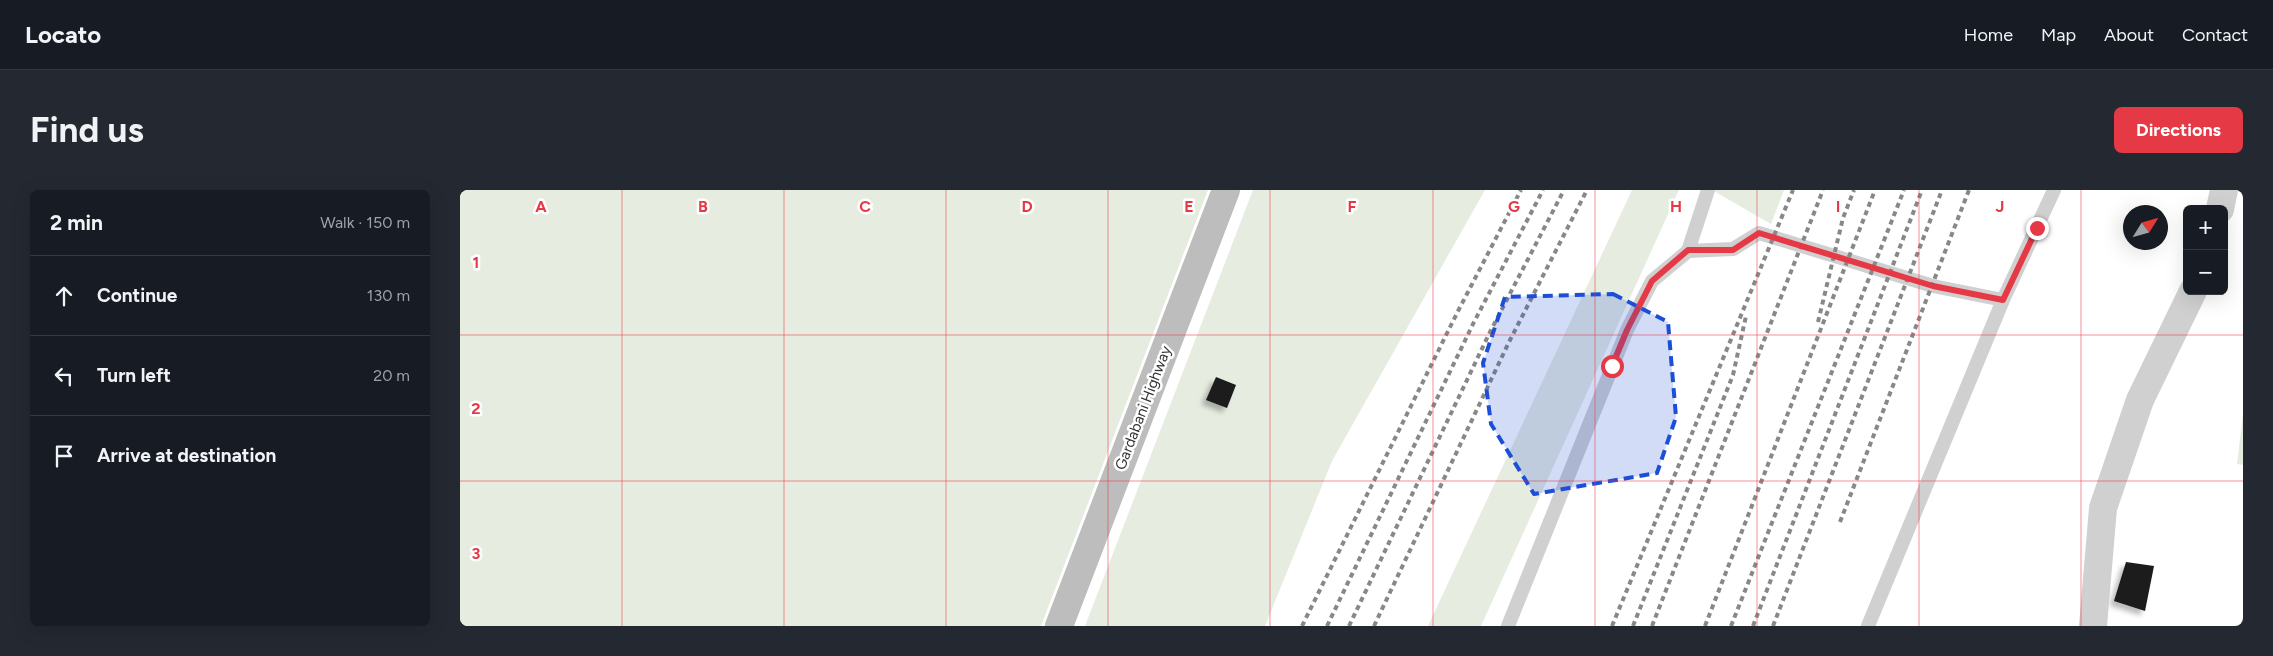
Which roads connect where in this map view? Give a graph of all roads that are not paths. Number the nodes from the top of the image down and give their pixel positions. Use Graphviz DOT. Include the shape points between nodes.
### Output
graph roads {
  1 [pos="1226,190"];
  2 [pos="1708,190"];
  3 [pos="2054,190"];
  4 [pos="2224,190"];
  5 [pos="2221,205"];
  6 [pos="1688,250"];
  7 [pos="2191,295"];
  8 [pos="2003,300"];
  9 [pos="1059,626"];
  10 [pos="1508,626"];
  11 [pos="1868,626"];
  12 [pos="2093,626"];
  1 -- 9 [label="main road, Gardabani Highway"];
  2 -- 6 [label="lane"];
  3 -- 8 [label="lane"];
  4 -- 5 [label="street"];
  6 -- 8 [label="lane" via="1733,250 1759,233 1933,286"];
  6 -- 10 [label="lane" via="1652,281 1627,330"];
  7 -- 12 [label="street" via="2140,400 2103,508"];
  8 -- 11 [label="lane"];
}
